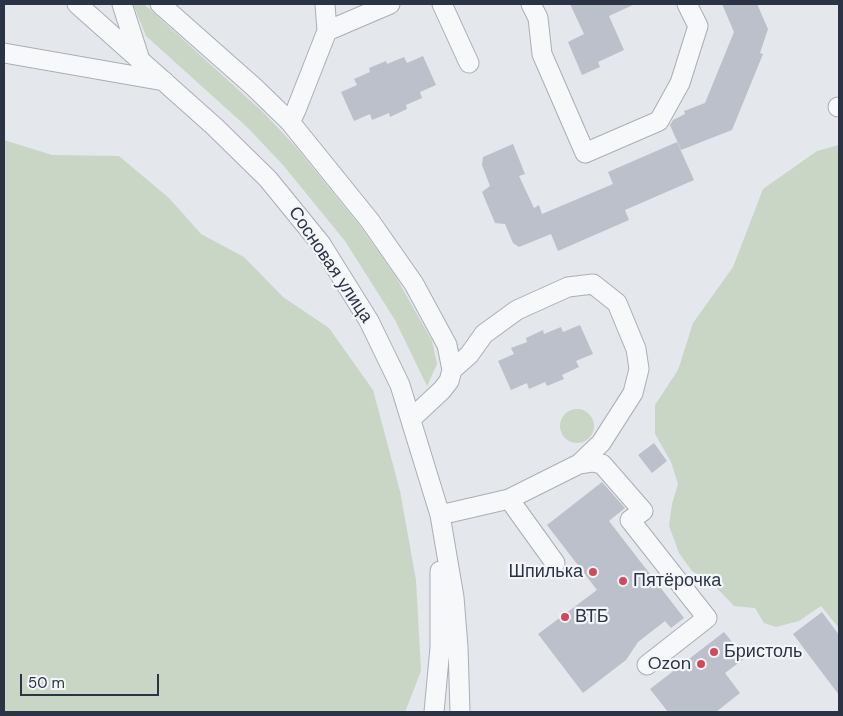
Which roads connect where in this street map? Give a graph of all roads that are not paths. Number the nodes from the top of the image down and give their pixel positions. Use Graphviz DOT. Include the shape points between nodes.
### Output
graph roads {
  1 [pos="77,4"];
  2 [pos="122,4"];
  3 [pos="160,4"];
  4 [pos="325,4"];
  5 [pos="390,4"];
  6 [pos="442,4"];
  7 [pos="532,4"];
  8 [pos="687,4"];
  9 [pos="327,31"];
  10 [pos="4,54"];
  11 [pos="139,58"];
  12 [pos="469,63"];
  13 [pos="164,80"];
  14 [pos="290,122"];
  15 [pos="452,370"];
  16 [pos="411,419"];
  17 [pos="579,464"];
  18 [pos="509,499"];
  19 [pos="440,515"];
  20 [pos="555,563"];
  21 [pos="648,666"];
  22 [pos="434,712"];
  23 [pos="460,712"];
  1 -- 11 [label="street, Сосновая улица"];
  2 -- 11 [label="street"];
  3 -- 14 [label="street"];
  4 -- 9 [label="street"];
  5 -- 9 [label="street"];
  6 -- 12 [label="street"];
  7 -- 8 [label="street" via="538,18 542,54 584,152 659,120 680,83 698,26"];
  9 -- 14 [label="street"];
  10 -- 13 [label="street"];
  11 -- 13 [label="street, Сосновая улица"];
  13 -- 16 [label="street, Сосновая улица" via="250,160 321,244 387,354"];
  14 -- 15 [label="street" via="370,222 414,284 447,344"];
  15 -- 16 [label="street" via="442,390"];
  15 -- 17 [label="street" via="469,355 484,334 517,310 568,287 593,284 616,303 636,349 639,369 633,393 601,443"];
  16 -- 19 [label="street, Сосновая улица"];
  17 -- 18 [label="street"];
  17 -- 21 [label="street" via="602,464 612,473 643,511 630,520 707,618"];
  18 -- 19 [label="street"];
  18 -- 20 [label="street"];
  19 -- 22 [label="street, Сосновая улица" via="440,648"];
  19 -- 23 [label="street, Сосновая улица" via="454,597"];
}
